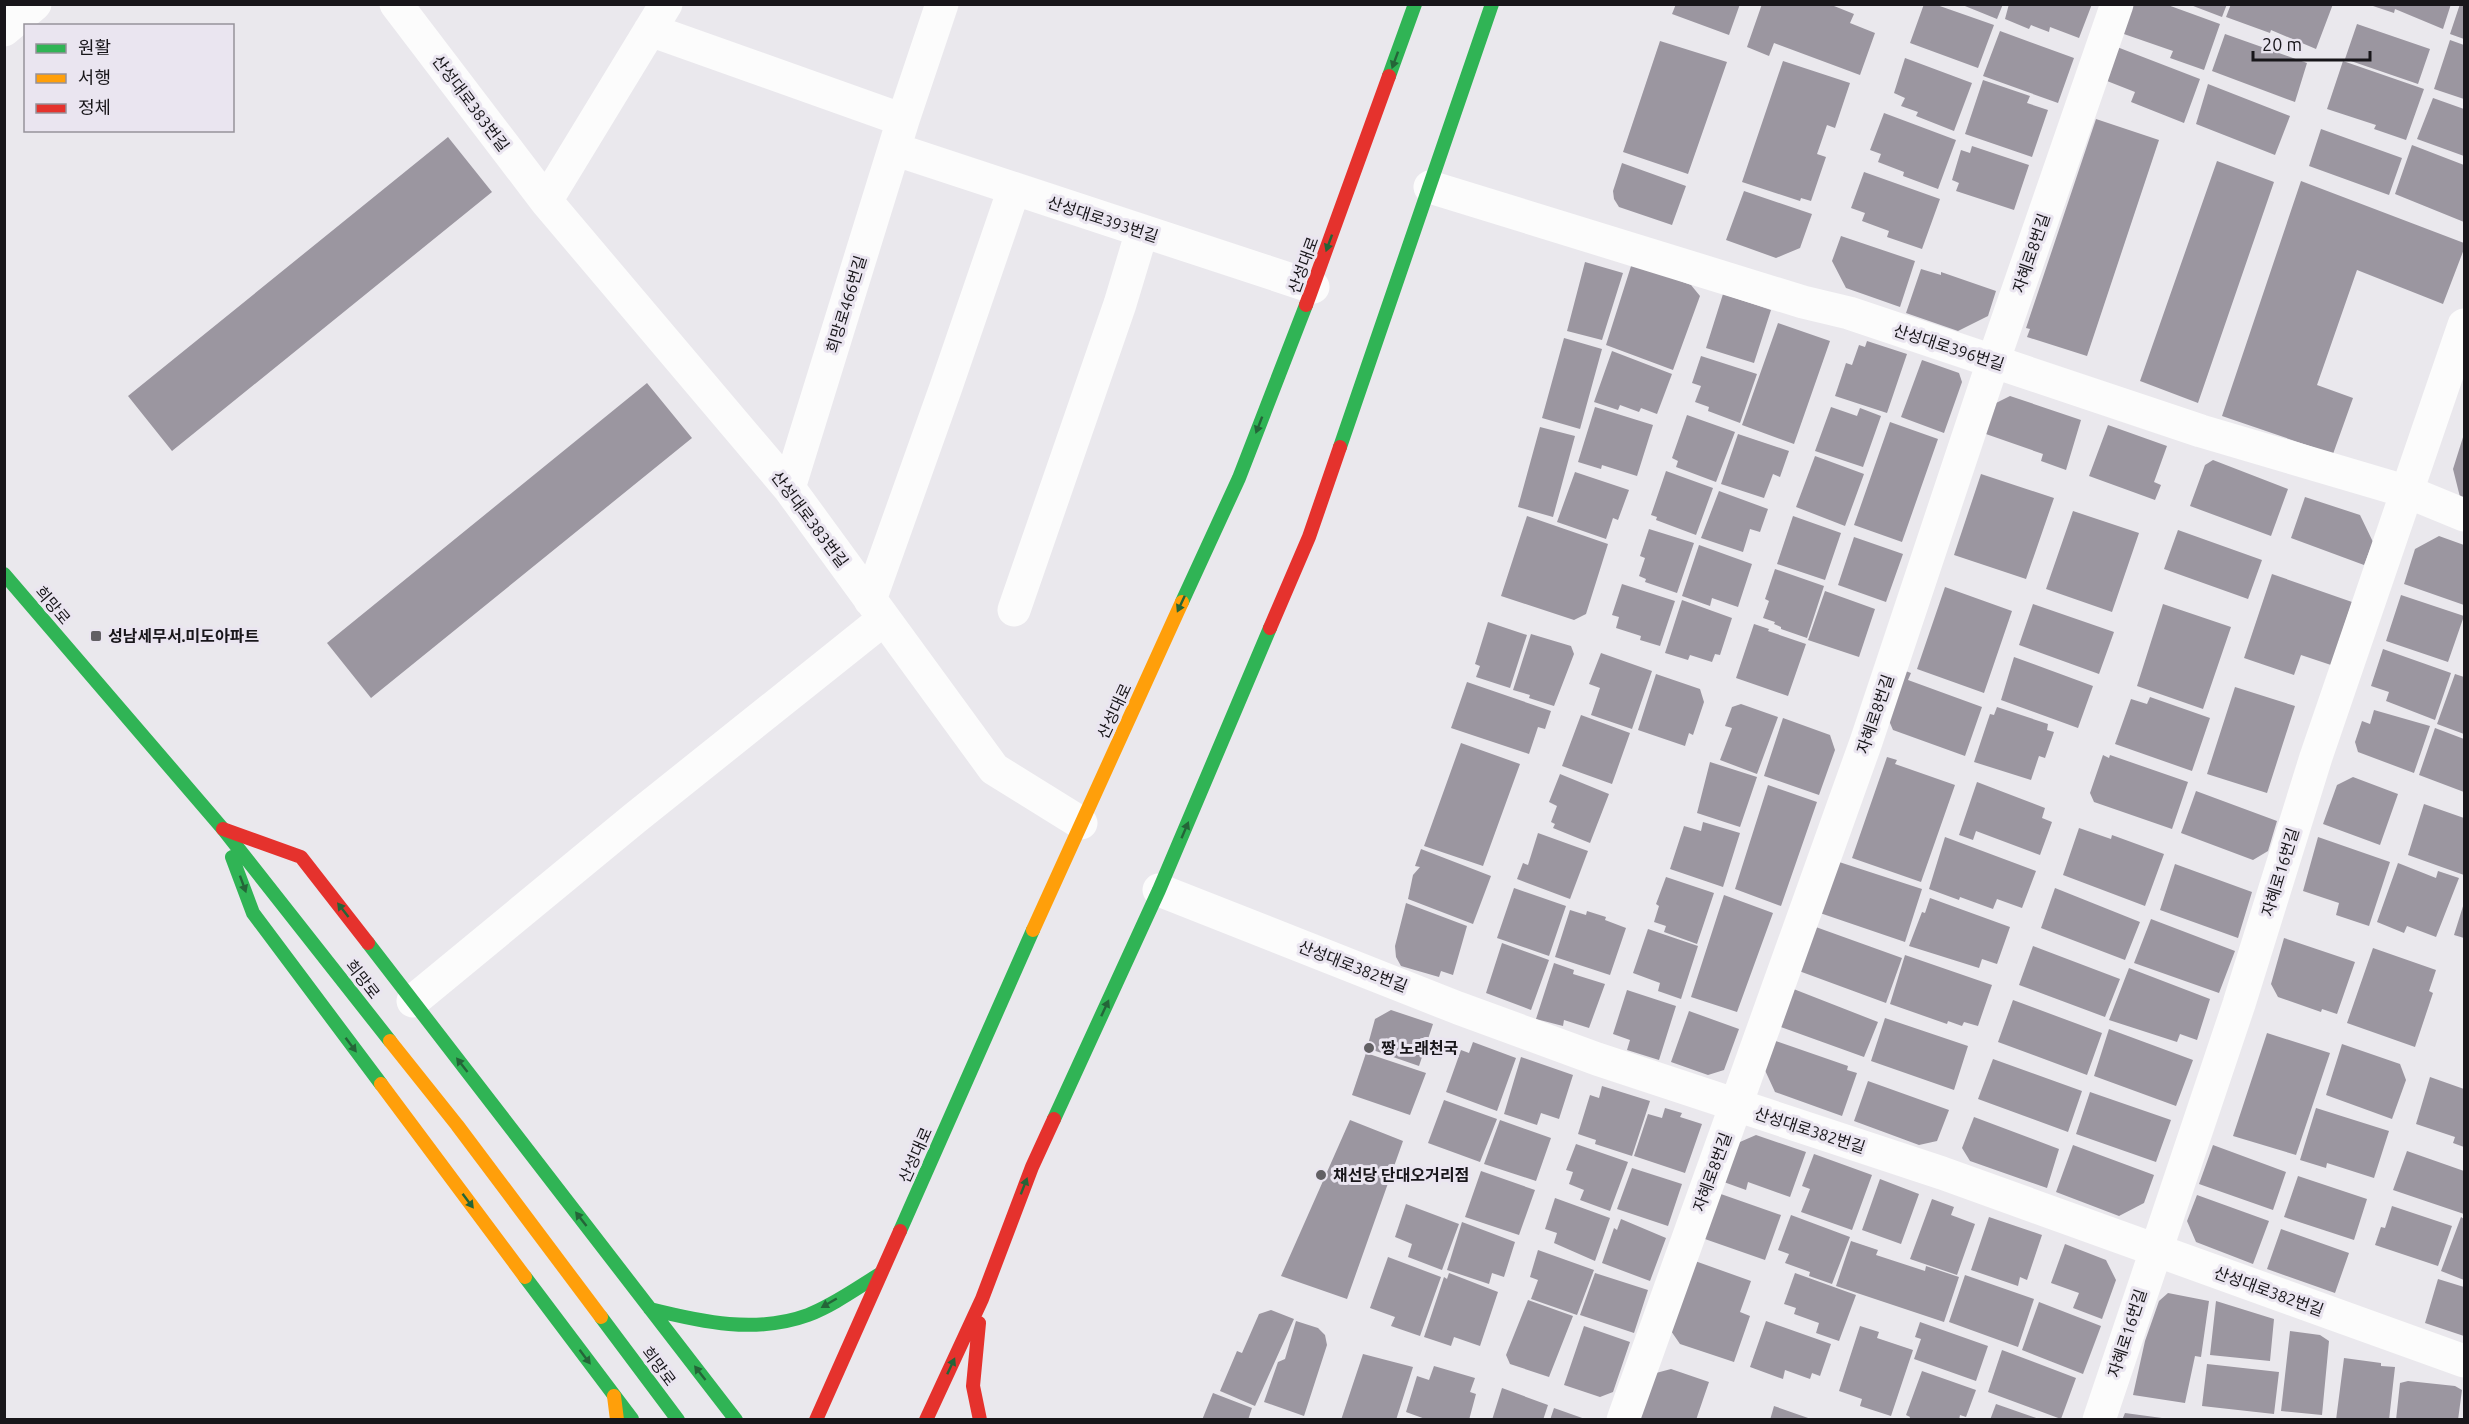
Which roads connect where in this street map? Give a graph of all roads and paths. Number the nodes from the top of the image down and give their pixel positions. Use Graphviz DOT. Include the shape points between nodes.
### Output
graph roads {
  1 [pos="35,4"];
  2 [pos="396,4"];
  3 [pos="942,4"];
  4 [pos="1415,4"];
  5 [pos="1492,4"];
  6 [pos="2117,4"];
  7 [pos="658,17"];
  8 [pos="4,30"];
  9 [pos="899,134"];
  10 [pos="1430,187"];
  11 [pos="1014,189"];
  12 [pos="546,201"];
  13 [pos="1142,231"];
  14 [pos="1312,287"];
  15 [pos="2464,325"];
  16 [pos="1993,362"];
  17 [pos="789,488"];
  18 [pos="2408,492"];
  19 [pos="2464,514"];
  20 [pos="4,574"];
  21 [pos="877,609"];
  22 [pos="1014,610"];
  23 [pos="1081,823"];
  24 [pos="223,830"];
  25 [pos="1159,890"];
  26 [pos="412,1001"];
  27 [pos="1736,1106"];
  28 [pos="2155,1250"];
  29 [pos="880,1274"];
  30 [pos="982,1299"];
  31 [pos="650,1309"];
  32 [pos="2464,1361"];
  33 [pos="614,1396"];
  34 [pos="617,1419"];
  35 [pos="632,1419"];
  36 [pos="678,1419"];
  37 [pos="736,1419"];
  38 [pos="816,1419"];
  39 [pos="926,1419"];
  40 [pos="980,1419"];
  41 [pos="1623,1419"];
  42 [pos="2099,1419"];
  1 -- 8 [label="street"];
  2 -- 12 [label="street, 산성대로383번길"];
  3 -- 9 [label="street, 희망로466번길"];
  4 -- 14 [label="main road, 산성대로, one-way"];
  5 -- 10 [label="main road"];
  6 -- 16 [label="street, 자혜로8번길"];
  7 -- 9 [label="street"];
  7 -- 12 [label="street"];
  9 -- 11 [label="street, 산성대로393번길"];
  9 -- 17 [label="street, 희망로466번길"];
  10 -- 16 [label="street, 산성대로396번길" via="1849,313"];
  25 -- 10 [label="main road, one-way" via="1309,537"];
  11 -- 13 [label="street, 산성대로393번길"];
  11 -- 21 [label="street" via="946,387"];
  12 -- 17 [label="street, 산성대로383번길"];
  13 -- 14 [label="street, 산성대로393번길"];
  13 -- 22 [label="street"];
  14 -- 23 [label="main road, 산성대로, one-way" via="1239,478"];
  15 -- 18 [label="street, 자혜로16번길"];
  16 -- 18 [label="street, 산성대로396번길" via="2201,431"];
  16 -- 27 [label="street, 자혜로8번길" via="1866,742"];
  17 -- 21 [label="street, 산성대로383번길"];
  18 -- 19 [label="street, 산성대로396번길"];
  18 -- 28 [label="street, 자혜로16번길" via="2316,757 2239,1004"];
  20 -- 24 [label="main road, 희망로"];
  21 -- 23 [label="street, 산성대로383번길" via="993,769"];
  21 -- 26 [label="street" via="644,811"];
  23 -- 29 [label="main road, 산성대로"];
  26 -- 24 [label="main road, one-way" via="301,857"];
  24 -- 33 [label="main road, one-way" via="253,913"];
  24 -- 36 [label="main road, 희망로" via="457,1125"];
  25 -- 27 [label="street, 산성대로382번길" via="1458,1008"];
  30 -- 25 [label="main road, one-way" via="1032,1167"];
  31 -- 26 [label="main road, one-way"];
  27 -- 28 [label="street, 산성대로382번길" via="1942,1173"];
  27 -- 41 [label="street, 자혜로8번길"];
  28 -- 32 [label="street, 산성대로382번길"];
  28 -- 42 [label="street, 자혜로16번길"];
  29 -- 31 [label="main road, one-way" via="809,1315 771,1324 703,1323"];
  29 -- 38 [label="main road, 산성대로"];
  39 -- 30 [label="main road, one-way"];
  30 -- 40 [label="main road" via="974,1386"];
  37 -- 31 [label="main road, one-way"];
  33 -- 34 [label="main road"];
  33 -- 35 [label="main road"];
}
